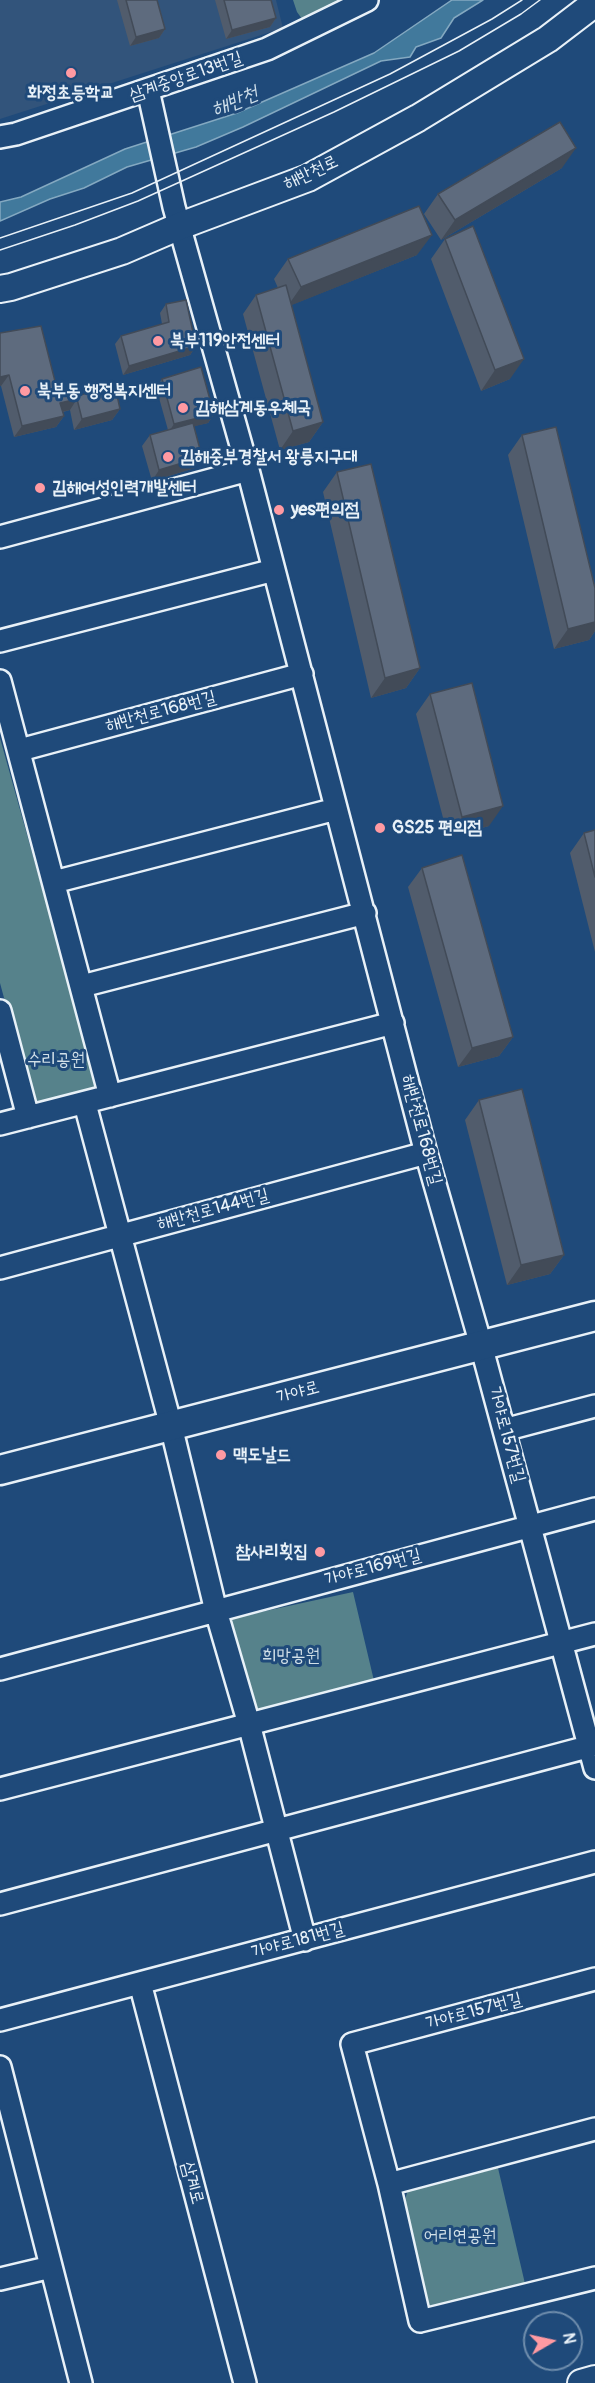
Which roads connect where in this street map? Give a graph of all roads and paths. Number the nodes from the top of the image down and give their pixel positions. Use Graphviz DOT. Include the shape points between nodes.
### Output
graph roads {
  1 [pos="367,0"];
  2 [pos="595,3"];
  3 [pos="148,90"];
  4 [pos="0,137"];
  5 [pos="177,217"];
  6 [pos="0,289"];
  7 [pos="248,470"];
  8 [pos="0,537"];
  9 [pos="274,570"];
  10 [pos="0,641"];
  11 [pos="302,674"];
  12 [pos="0,681"];
  13 [pos="20,750"];
  14 [pos="336,809"];
  15 [pos="54,882"];
  16 [pos="365,913"];
  17 [pos="82,987"];
  18 [pos="0,1011"];
  19 [pos="393,1023"];
  20 [pos="110,1096"];
  21 [pos="84,1104"];
  22 [pos="28,1117"];
  23 [pos="0,1124"];
  24 [pos="426,1153"];
  25 [pos="119,1236"];
  26 [pos="0,1268"];
  27 [pos="595,1316"];
  28 [pos="481,1344"];
  29 [pos="595,1406"];
  30 [pos="171,1426"];
  31 [pos="504,1430"];
  32 [pos="0,1470"];
  33 [pos="595,1509"];
  34 [pos="530,1526"];
  35 [pos="216,1611"];
  36 [pos="595,1634"];
  37 [pos="561,1642"];
  38 [pos="0,1669"];
  39 [pos="249,1724"];
  40 [pos="592,1746"];
  41 [pos="595,1768"];
  42 [pos="0,1789"];
  43 [pos="277,1828"];
  44 [pos="595,1862"];
  45 [pos="0,1904"];
  46 [pos="305,1940"];
  47 [pos="595,1979"];
  48 [pos="140,1983"];
  49 [pos="0,2020"];
  50 [pos="0,2067"];
  51 [pos="595,2129"];
  52 [pos="389,2184"];
  53 [pos="51,2267"];
  54 [pos="595,2278"];
  55 [pos="0,2279"];
  56 [pos="595,2379"];
  57 [pos="81,2383"];
  58 [pos="245,2383"];
  59 [pos="581,2383"];
  1 -- 3 [label="street, 삼계중앙로13번길" via="267,49"];
  2 -- 5 [label="street, 해반천로" via="548,39 418,118 308,178"];
  3 -- 4 [label="street, 삼계중앙로13번길"];
  3 -- 5 [label="street, 해반천로168번길"];
  5 -- 6 [label="street, 해반천로" via="122,251"];
  5 -- 7 [label="street, 해반천로168번길"];
  7 -- 8 [label="street"];
  7 -- 9 [label="street, 해반천로168번길"];
  9 -- 10 [label="street"];
  9 -- 11 [label="street, 해반천로168번길"];
  11 -- 13 [label="street, 해반천로168번길"];
  11 -- 14 [label="street, 해반천로168번길"];
  12 -- 13 [label="street"];
  13 -- 15 [label="street"];
  14 -- 15 [label="street"];
  14 -- 16 [label="street, 해반천로168번길"];
  15 -- 17 [label="street"];
  16 -- 17 [label="street"];
  16 -- 19 [label="street, 해반천로168번길"];
  17 -- 20 [label="street"];
  18 -- 22 [label="street"];
  19 -- 20 [label="street"];
  19 -- 24 [label="street, 해반천로168번길"];
  20 -- 21 [label="street"];
  21 -- 22 [label="street"];
  21 -- 25 [label="street"];
  22 -- 23 [label="street"];
  24 -- 25 [label="street, 해반천로144번길"];
  24 -- 28 [label="street, 해반천로168번길"];
  25 -- 26 [label="street, 해반천로144번길"];
  25 -- 30 [label="street"];
  27 -- 28 [label="main road, 가야로"];
  28 -- 30 [label="main road, 가야로"];
  28 -- 31 [label="street, 가야로157번길"];
  29 -- 31 [label="street"];
  30 -- 32 [label="main road, 가야로"];
  30 -- 35 [label="street"];
  31 -- 34 [label="street, 가야로157번길"];
  33 -- 34 [label="street"];
  34 -- 35 [label="street, 가야로169번길"];
  34 -- 37 [label="street, 가야로157번길"];
  35 -- 38 [label="street"];
  35 -- 39 [label="street"];
  36 -- 37 [label="street"];
  37 -- 39 [label="street"];
  37 -- 40 [label="street, 가야로157번길"];
  39 -- 42 [label="street"];
  39 -- 43 [label="street"];
  40 -- 41 [label="street, 가야로157번길"];
  40 -- 43 [label="street"];
  43 -- 45 [label="street"];
  43 -- 46 [label="street"];
  44 -- 46 [label="street, 가야로181번길"];
  46 -- 48 [label="street, 가야로181번길"];
  47 -- 52 [label="street, 가야로157번길" via="352,2044"];
  48 -- 49 [label="street, 가야로181번길"];
  48 -- 58 [label="street, 삼계로"];
  50 -- 53 [label="street"];
  51 -- 52 [label="street"];
  52 -- 54 [label="street" via="420,2321"];
  53 -- 55 [label="street"];
  53 -- 57 [label="street"];
  56 -- 59 [label="street"];
}
